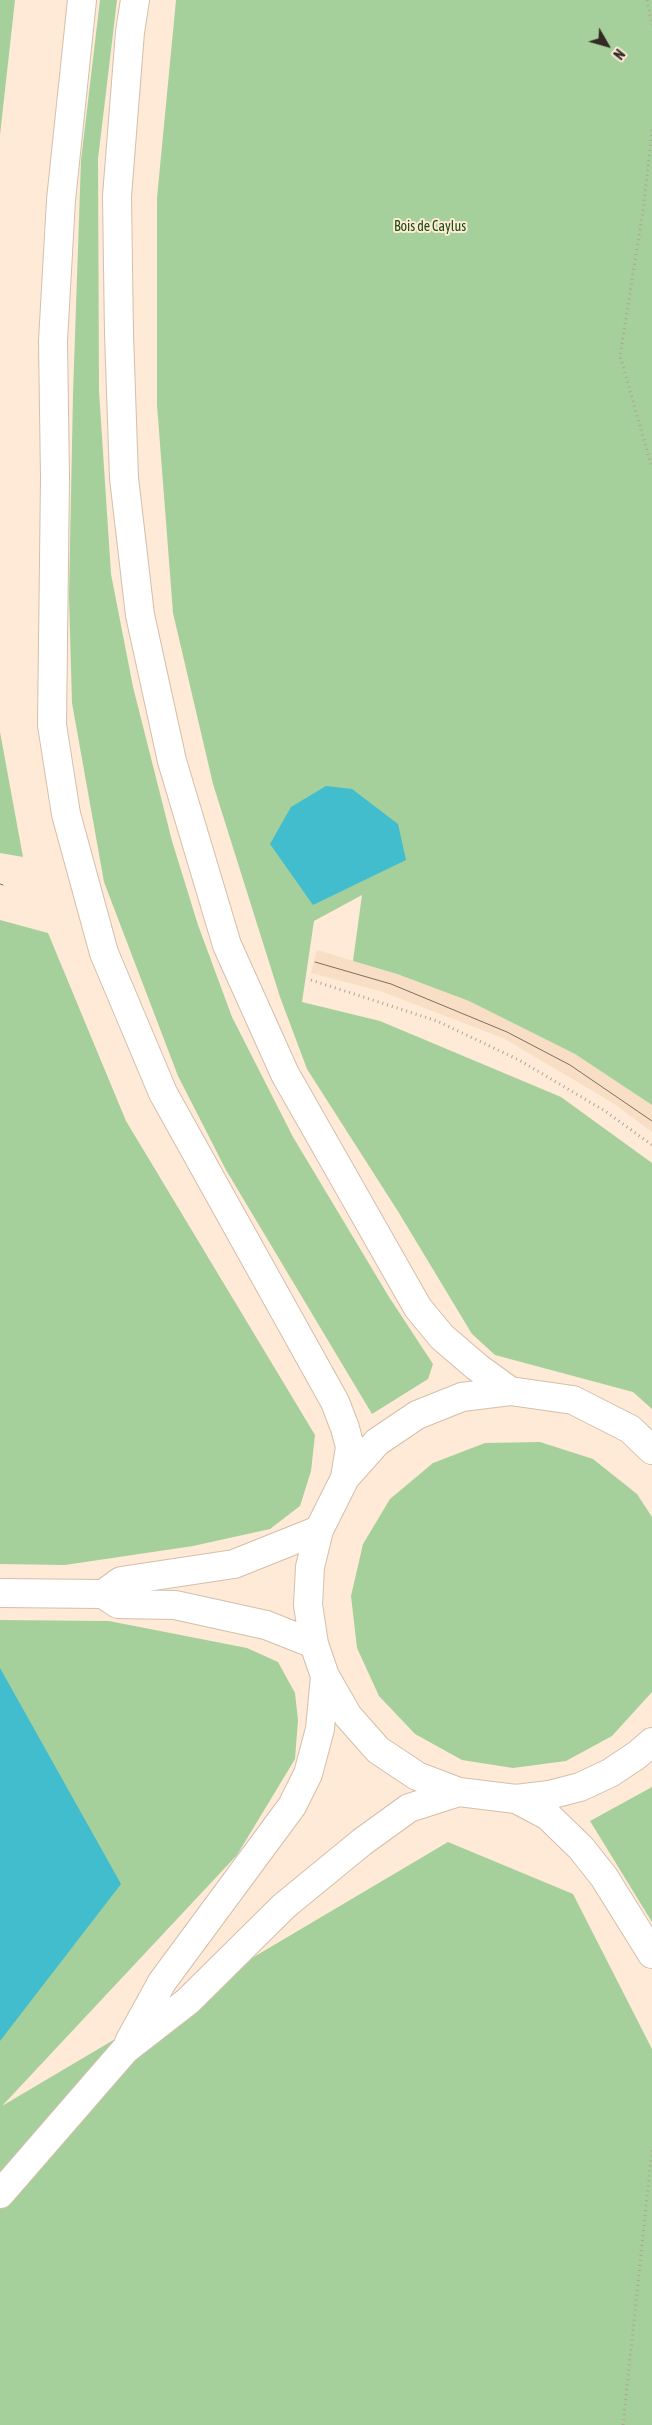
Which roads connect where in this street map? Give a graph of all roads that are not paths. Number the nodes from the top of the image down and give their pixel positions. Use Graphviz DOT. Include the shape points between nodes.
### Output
graph roads {
  1 [pos="82,0"];
  2 [pos="135,0"];
  3 [pos="510,1391"];
  4 [pos="652,1450"];
  5 [pos="345,1478"];
  6 [pos="319,1530"];
  7 [pos="0,1593"];
  8 [pos="103,1594"];
  9 [pos="314,1644"];
  10 [pos="325,1676"];
  11 [pos="652,1742"];
  12 [pos="459,1792"];
  13 [pos="516,1799"];
  14 [pos="652,1954"];
  15 [pos="125,2050"];
  16 [pos="0,2194"];
  1 -- 5 [label="main road" via="61,200 53,341 56,478 52,725 66,814 104,953 163,1092 334,1402 345,1428 350,1447"];
  2 -- 3 [label="main road" via="117,196 124,478 140,615 172,761 227,945 286,1074 418,1308 442,1337"];
  3 -- 4 [label="main road" via="573,1400 630,1429"];
  3 -- 5 [label="main road" via="462,1397 417,1415 378,1442"];
  5 -- 6 [label="main road"];
  6 -- 8 [label="main road" via="234,1564 121,1581"];
  6 -- 9 [label="main road" via="310,1567 308,1606"];
  7 -- 8 [label="main road"];
  8 -- 9 [label="main road" via="118,1604 175,1606 266,1625"];
  9 -- 10 [label="main road"];
  10 -- 12 [label="main road" via="348,1716 378,1750 416,1776"];
  10 -- 15 [label="main road" via="320,1730 308,1774 292,1806 162,1982"];
  11 -- 13 [label="main road" via="610,1774 580,1787"];
  12 -- 13 [label="main road"];
  12 -- 15 [label="main road" via="409,1808 362,1842 284,1906 188,2001"];
  13 -- 14 [label="main road" via="548,1816 581,1848 604,1877"];
  15 -- 16 [label="main road"];
}
